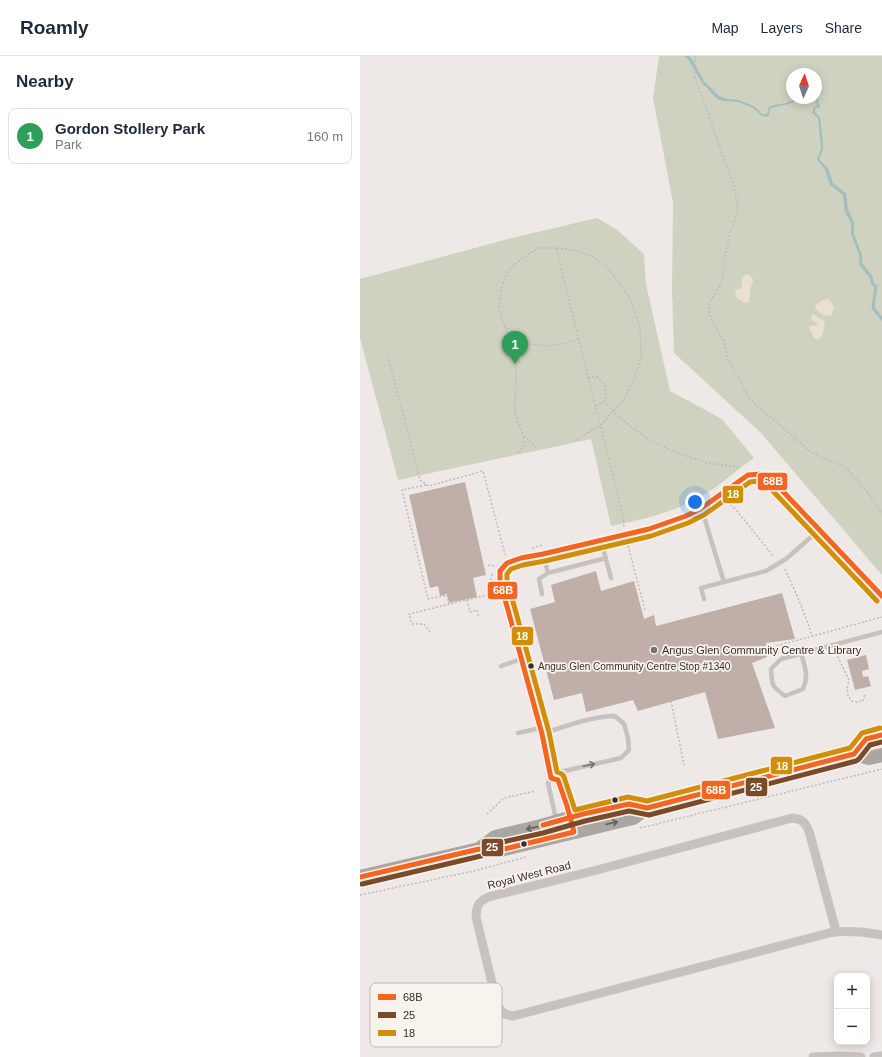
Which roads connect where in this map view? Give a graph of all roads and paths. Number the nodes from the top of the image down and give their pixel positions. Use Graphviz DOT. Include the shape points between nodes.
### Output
graph roads {
  1 [pos="696,56"];
  2 [pos="556,248"];
  3 [pos="504,326"];
  4 [pos="579,339"];
  5 [pos="522,340"];
  6 [pos="514,354"];
  7 [pos="388,356"];
  8 [pos="588,377"];
  9 [pos="604,401"];
  10 [pos="595,406"];
  11 [pos="613,411"];
  12 [pos="600,426"];
  13 [pos="524,436"];
  14 [pos="573,441"];
  15 [pos="537,448"];
  16 [pos="518,453"];
  17 [pos="741,467"];
  18 [pos="426,485"];
  19 [pos="700,509"];
  20 [pos="882,514"];
  21 [pos="819,530"];
  22 [pos="625,535"];
  23 [pos="601,541"];
  24 [pos="544,554"];
  25 [pos="606,558"];
  26 [pos="507,563"];
  27 [pos="488,565"];
  28 [pos="495,566"];
  29 [pos="548,573"];
  30 [pos="611,578"];
  31 [pos="724,582"];
  32 [pos="503,591"];
  33 [pos="542,594"];
  34 [pos="882,596"];
  35 [pos="704,599"];
  36 [pos="467,600"];
  37 [pos="449,604"];
  38 [pos="645,610"];
  39 [pos="882,617"];
  40 [pos="479,618"];
  41 [pos="430,632"];
  42 [pos="882,632"];
  43 [pos="769,648"];
  44 [pos="801,653"];
  45 [pos="836,654"];
  46 [pos="520,659"];
  47 [pos="501,666"];
  48 [pos="865,694"];
  49 [pos="671,701"];
  50 [pos="540,728"];
  51 [pos="518,733"];
  52 [pos="542,734"];
  53 [pos="882,735"];
  54 [pos="854,754"];
  55 [pos="882,755"];
  56 [pos="684,765"];
  57 [pos="551,776"];
  58 [pos="536,791"];
  59 [pos="647,808"];
  60 [pos="487,814"];
  61 [pos="570,818"];
  62 [pos="556,821"];
  63 [pos="574,832"];
  64 [pos="559,835"];
  65 [pos="479,849"];
  66 [pos="360,878"];
  67 [pos="836,931"];
  68 [pos="882,935"];
  69 [pos="492,983"];
  70 [pos="502,1012"];
  71 [pos="882,1056"];
  72 [pos="819,1057"];
  73 [pos="861,1057"];
  74 [pos="874,1057"];
  1 -- 20 [label="path" via="694,76 734,186 738,209 730,233 723,278 710,305 711,319 724,341 728,359 750,399 812,454 845,467 866,490"];
  2 -- 3 [label="path" via="539,248 522,258 508,271 501,289 499,308"];
  2 -- 4 [label="path"];
  2 -- 11 [label="path" via="574,250 591,256 606,266 632,303 640,327 641,357 634,379 623,400"];
  3 -- 5 [label="path"];
  3 -- 6 [label="path"];
  4 -- 5 [label="path" via="544,346 529,344"];
  4 -- 8 [label="path"];
  5 -- 6 [label="path"];
  6 -- 13 [label="path" via="514,414"];
  7 -- 18 [label="path" via="420,480"];
  8 -- 9 [label="path" via="598,377 604,383 607,392"];
  8 -- 10 [label="path"];
  9 -- 10 [label="path"];
  9 -- 11 [label="path"];
  10 -- 12 [label="path"];
  11 -- 12 [label="path"];
  11 -- 17 [label="path" via="658,445 713,464"];
  12 -- 14 [label="path"];
  12 -- 22 [label="path" via="623,517"];
  13 -- 15 [label="path"];
  13 -- 16 [label="path" via="524,445"];
  18 -- 26 [label="path" via="483,471"];
  18 -- 37 [label="path" via="402,490 428,599 447,595"];
  19 -- 21 [label="lane" via="748,475 761,474 775,483"];
  19 -- 22 [label="lane" via="649,529"];
  19 -- 31 [label="lane" via="706,520"];
  21 -- 31 [label="lane" via="786,560 766,571"];
  21 -- 34 [label="lane"];
  22 -- 23 [label="lane"];
  22 -- 38 [label="path"];
  23 -- 24 [label="lane"];
  23 -- 25 [label="lane"];
  24 -- 26 [label="lane"];
  24 -- 29 [label="lane"];
  25 -- 29 [label="lane"];
  25 -- 30 [label="lane"];
  26 -- 32 [label="lane" via="500,571"];
  27 -- 28 [label="path"];
  29 -- 33 [label="lane" via="539,579"];
  31 -- 35 [label="lane" via="701,588"];
  32 -- 36 [label="path"];
  32 -- 46 [label="lane"];
  36 -- 37 [label="path"];
  36 -- 40 [label="path" via="470,612 477,610"];
  37 -- 41 [label="path" via="409,614 412,624 424,624"];
  39 -- 43 [label="path"];
  42 -- 44 [label="lane"];
  44 -- 44 [label="lane" via="781,658 771,669 775,689 785,696 803,689 806,681"];
  45 -- 48 [label="path" via="849,680 848,696 857,702 863,701"];
  46 -- 47 [label="lane"];
  46 -- 50 [label="lane"];
  49 -- 56 [label="path"];
  50 -- 51 [label="lane"];
  50 -- 52 [label="lane"];
  52 -- 57 [label="lane"];
  57 -- 52 [label="lane, one-way" via="621,758 628,750 628,738 624,724 615,716 605,716"];
  53 -- 54 [label="main road" via="866,739"];
  54 -- 55 [label="main road" via="869,758"];
  54 -- 59 [label="main road"];
  57 -- 61 [label="lane" via="558,780"];
  57 -- 62 [label="lane" via="548,783"];
  58 -- 60 [label="path" via="504,798"];
  59 -- 61 [label="main road" via="629,804"];
  63 -- 59 [label="main road, one-way" via="633,818"];
  61 -- 62 [label="main road"];
  61 -- 63 [label="lane"];
  62 -- 64 [label="lane"];
  62 -- 65 [label="main road, one-way" via="495,837"];
  63 -- 64 [label="main road"];
  64 -- 65 [label="main road" via="500,850"];
  65 -- 66 [label="main road"];
  67 -- 68 [label="street, Royal West Road"];
  67 -- 69 [label="street, Royal West Road" via="809,831 803,822 792,818 485,898 477,907 476,917"];
  67 -- 70 [label="street, Royal West Road" via="513,1016"];
  71 -- 74 [label="street"];
  72 -- 73 [label="street"];
}
